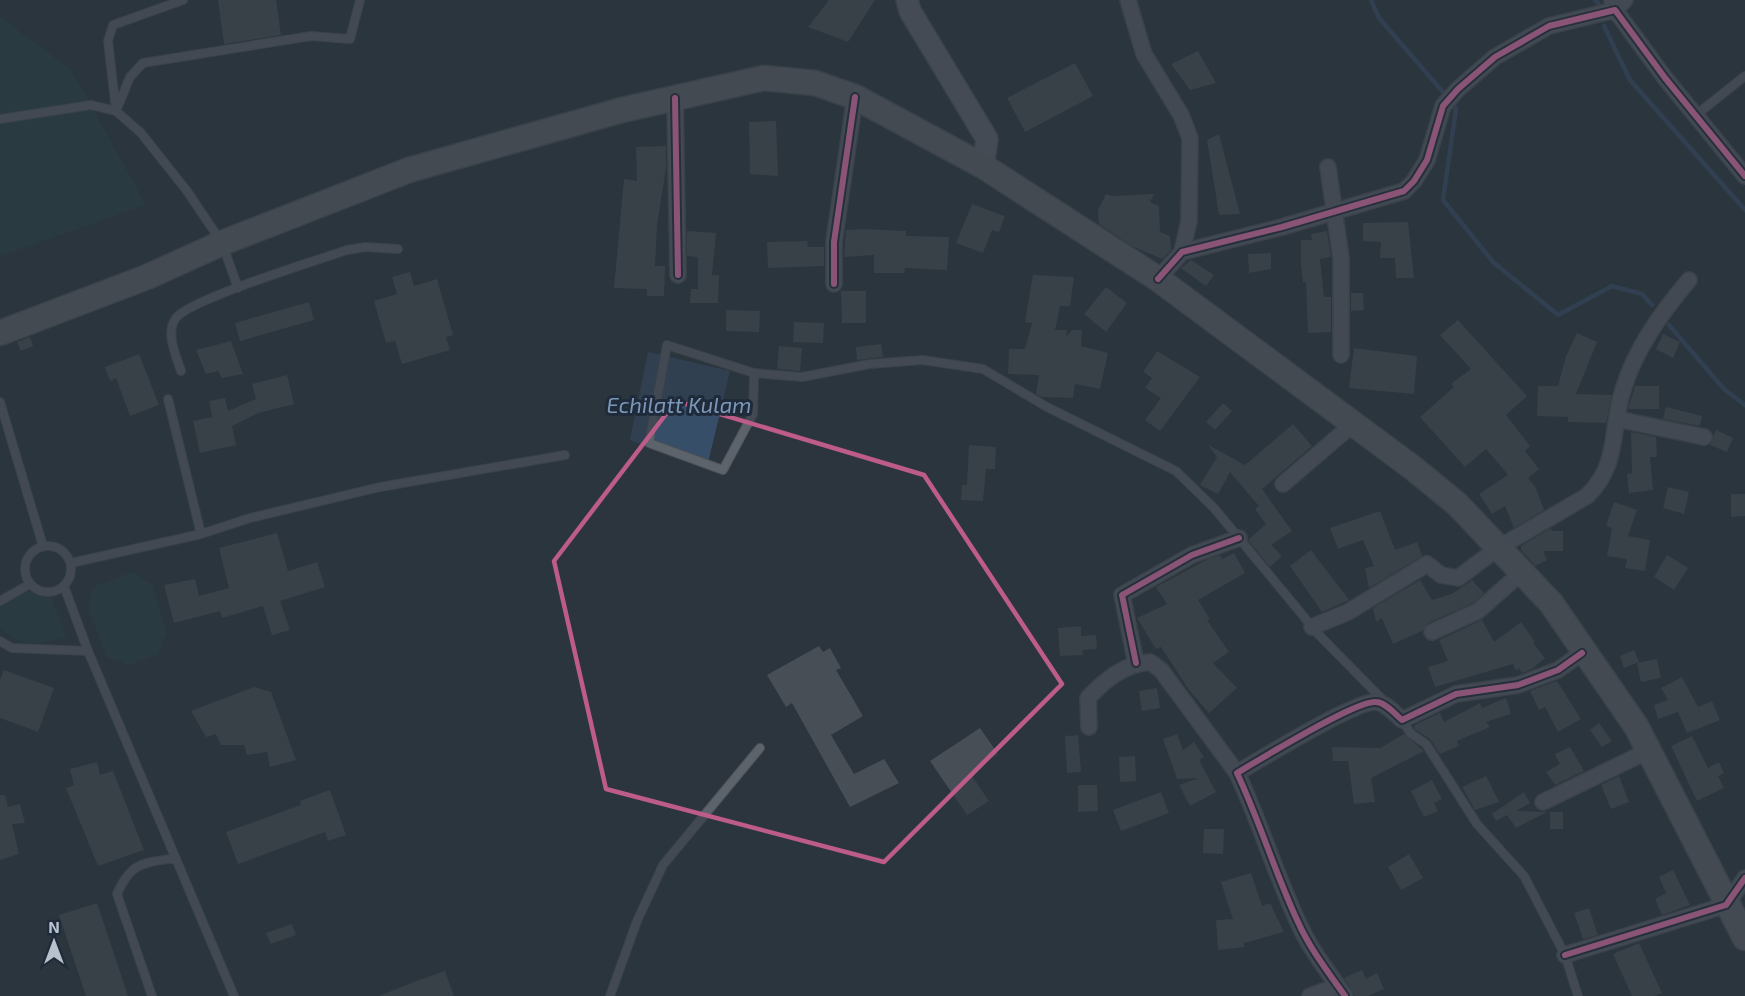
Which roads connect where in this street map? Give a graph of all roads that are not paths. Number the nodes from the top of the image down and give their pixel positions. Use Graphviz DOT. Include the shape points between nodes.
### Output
graph roads {
  1 [pos="183,0"];
  2 [pos="360,0"];
  3 [pos="907,0"];
  4 [pos="1128,0"];
  5 [pos="1617,3"];
  6 [pos="1745,76"];
  7 [pos="855,97"];
  8 [pos="675,98"];
  9 [pos="116,111"];
  10 [pos="1696,115"];
  11 [pos="0,119"];
  12 [pos="983,166"];
  13 [pos="1328,167"];
  14 [pos="1745,176"];
  15 [pos="1336,212"];
  16 [pos="222,243"];
  17 [pos="398,249"];
  18 [pos="1182,252"];
  19 [pos="678,275"];
  20 [pos="1158,279"];
  21 [pos="1689,280"];
  22 [pos="834,284"];
  23 [pos="238,288"];
  24 [pos="0,333"];
  25 [pos="1341,355"];
  26 [pos="181,371"];
  27 [pos="754,373"];
  28 [pos="168,399"];
  29 [pos="0,402"];
  30 [pos="1617,419"];
  31 [pos="1353,424"];
  32 [pos="1704,437"];
  33 [pos="565,455"];
  34 [pos="1282,484"];
  35 [pos="201,534"];
  36 [pos="1239,538"];
  37 [pos="43,546"];
  38 [pos="1498,548"];
  39 [pos="71,563"];
  40 [pos="1522,572"];
  41 [pos="30,584"];
  42 [pos="64,586"];
  43 [pos="0,601"];
  44 [pos="1312,627"];
  45 [pos="1432,632"];
  46 [pos="0,641"];
  47 [pos="88,651"];
  48 [pos="1582,653"];
  49 [pos="1136,663"];
  50 [pos="1402,720"];
  51 [pos="1089,728"];
  52 [pos="760,748"];
  53 [pos="1648,751"];
  54 [pos="1237,773"];
  55 [pos="1543,802"];
  56 [pos="176,858"];
  57 [pos="1745,878"];
  58 [pos="1726,905"];
  59 [pos="1745,938"];
  60 [pos="1565,955"];
  61 [pos="1341,991"];
  62 [pos="233,994"];
  63 [pos="152,996"];
  64 [pos="224,996"];
  65 [pos="610,996"];
  66 [pos="1310,996"];
  67 [pos="1578,996"];
  1 -- 9 [label="lane" via="113,25 108,41"];
  2 -- 9 [label="lane" via="350,39 311,36 143,63 130,76"];
  3 -- 12 [label="main road" via="987,139"];
  4 -- 18 [label="street" via="1144,54 1181,115 1190,138 1190,213"];
  5 -- 10 [label="street"];
  5 -- 15 [label="street" via="1550,26 1495,57 1443,106 1427,160 1404,191"];
  6 -- 10 [label="lane"];
  7 -- 8 [label="main road" via="815,83 764,78"];
  7 -- 12 [label="main road"];
  7 -- 22 [label="street" via="834,242"];
  8 -- 16 [label="main road" via="409,170"];
  8 -- 19 [label="street"];
  9 -- 11 [label="lane" via="91,105"];
  9 -- 16 [label="lane" via="148,141"];
  10 -- 14 [label="street"];
  12 -- 20 [label="main road"];
  13 -- 15 [label="street"];
  15 -- 18 [label="street"];
  15 -- 25 [label="street" via="1341,258"];
  16 -- 23 [label="lane"];
  16 -- 24 [label="main road" via="147,278"];
  17 -- 23 [label="lane" via="347,250"];
  18 -- 20 [label="street"];
  20 -- 31 [label="main road"];
  21 -- 30 [label="street" via="1662,312 1634,363"];
  23 -- 26 [label="lane" via="186,310 177,318 172,340"];
  27 -- 27 [label="lane" via="753,414 723,470 649,443 667,345"];
  27 -- 36 [label="lane" via="802,377 870,364 923,360 983,369 1047,407 1176,471"];
  28 -- 35 [label="lane"];
  29 -- 37 [label="lane"];
  30 -- 32 [label="street"];
  30 -- 38 [label="street" via="1608,468 1599,484 1587,496"];
  31 -- 34 [label="street"];
  31 -- 38 [label="main road" via="1457,504"];
  33 -- 35 [label="lane" via="380,487 250,518"];
  35 -- 39 [label="lane"];
  36 -- 44 [label="lane"];
  36 -- 49 [label="street" via="1192,555 1122,595"];
  37 -- 39 [label="lane" via="57,547"];
  37 -- 41 [label="lane" via="35,549 26,561 24,569"];
  38 -- 40 [label="main road"];
  38 -- 44 [label="street" via="1458,578 1441,575 1427,564 1348,612"];
  39 -- 42 [label="lane" via="72,571"];
  40 -- 45 [label="street" via="1478,611"];
  40 -- 48 [label="main road" via="1551,603"];
  41 -- 42 [label="lane" via="43,592"];
  41 -- 43 [label="lane"];
  42 -- 47 [label="lane"];
  44 -- 50 [label="lane"];
  46 -- 47 [label="lane" via="12,648"];
  47 -- 56 [label="lane"];
  48 -- 50 [label="street" via="1518,685 1456,694"];
  48 -- 53 [label="main road" via="1635,726"];
  49 -- 51 [label="street" via="1103,682 1088,698"];
  49 -- 54 [label="street" via="1150,662 1161,670"];
  50 -- 54 [label="street" via="1380,703 1366,703"];
  50 -- 60 [label="lane" via="1410,733 1426,744 1477,824 1524,876"];
  52 -- 65 [label="lane" via="663,865"];
  53 -- 55 [label="street"];
  53 -- 58 [label="main road"];
  54 -- 61 [label="street" via="1298,922 1315,955"];
  56 -- 62 [label="lane"];
  56 -- 63 [label="lane" via="141,863 125,876 117,894"];
  57 -- 58 [label="street"];
  58 -- 59 [label="main road"];
  58 -- 60 [label="street"];
  60 -- 67 [label="lane"];
  61 -- 66 [label="street"];
  62 -- 64 [label="lane"];
}
